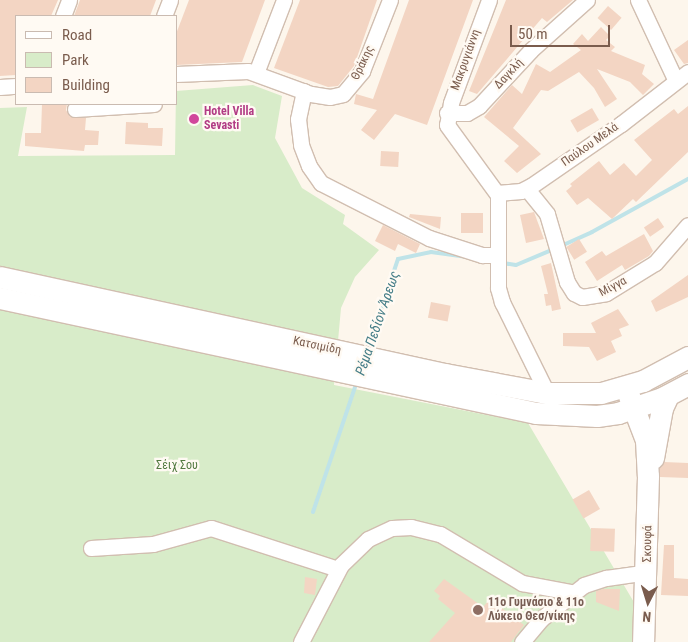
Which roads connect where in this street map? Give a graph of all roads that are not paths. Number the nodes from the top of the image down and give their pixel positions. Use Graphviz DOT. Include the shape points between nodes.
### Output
graph roads {
  1 [pos="69,0"];
  2 [pos="170,0"];
  3 [pos="284,0"];
  4 [pos="390,0"];
  5 [pos="489,0"];
  6 [pos="587,0"];
  7 [pos="638,0"];
  8 [pos="63,15"];
  9 [pos="164,15"];
  10 [pos="256,73"];
  11 [pos="178,74"];
  12 [pos="682,76"];
  13 [pos="15,86"];
  14 [pos="0,87"];
  15 [pos="304,91"];
  16 [pos="138,105"];
  17 [pos="75,109"];
  18 [pos="447,117"];
  19 [pos="527,188"];
  20 [pos="497,192"];
  21 [pos="688,226"];
  22 [pos="498,260"];
  23 [pos="0,277"];
  24 [pos="0,298"];
  25 [pos="688,357"];
  26 [pos="688,384"];
  27 [pos="625,387"];
  28 [pos="547,393"];
  29 [pos="668,395"];
  30 [pos="636,409"];
  31 [pos="648,476"];
  32 [pos="91,548"];
  33 [pos="338,570"];
  34 [pos="648,572"];
  35 [pos="571,592"];
  36 [pos="301,642"];
  37 [pos="522,642"];
  38 [pos="643,642"];
  1 -- 8 [label="street"];
  2 -- 9 [label="street"];
  3 -- 10 [label="street"];
  4 -- 15 [label="street, Θράκης" via="366,63 351,87 343,94 330,97"];
  5 -- 18 [label="street, Μακρυγιάννη"];
  6 -- 18 [label="street, Δαγκλή" via="531,50 479,106 468,113"];
  7 -- 12 [label="street, Παύλου Μελά"];
  10 -- 11 [label="street"];
  10 -- 15 [label="street, Θράκης"];
  12 -- 19 [label="street, Παύλου Μελά"];
  13 -- 14 [label="street"];
  15 -- 22 [label="street" via="298,119 301,145 309,166 325,186 429,238"];
  16 -- 17 [label="street"];
  18 -- 20 [label="street" via="451,134"];
  19 -- 20 [label="street, Παύλου Μελά"];
  19 -- 21 [label="street, Μίγγα" via="544,208 561,264 574,293 596,296 660,259"];
  20 -- 22 [label="street"];
  22 -- 28 [label="street" via="502,302"];
  23 -- 28 [label="main road, Κατσιμίδη"];
  24 -- 30 [label="main road, Κατσιμίδη" via="536,413 597,416"];
  25 -- 27 [label="main road, Κατσιμίδη" via="655,376"];
  26 -- 29 [label="main road, Κατσιμίδη"];
  27 -- 28 [label="main road, Κατσιμίδη" via="593,394"];
  27 -- 30 [label="main road, Σκουφά"];
  29 -- 30 [label="main road, Κατσιμίδη"];
  29 -- 31 [label="main road, Σκουφά" via="662,408"];
  30 -- 31 [label="main road, Σκουφά" via="646,440"];
  31 -- 34 [label="main road, Σκουφά"];
  32 -- 33 [label="street" via="153,544 211,528"];
  33 -- 35 [label="street" via="374,534 392,528 411,527 450,538 527,585"];
  33 -- 36 [label="street"];
  34 -- 35 [label="street" via="595,580"];
  34 -- 38 [label="main road, Σκουφά"];
  35 -- 37 [label="street"];
}
